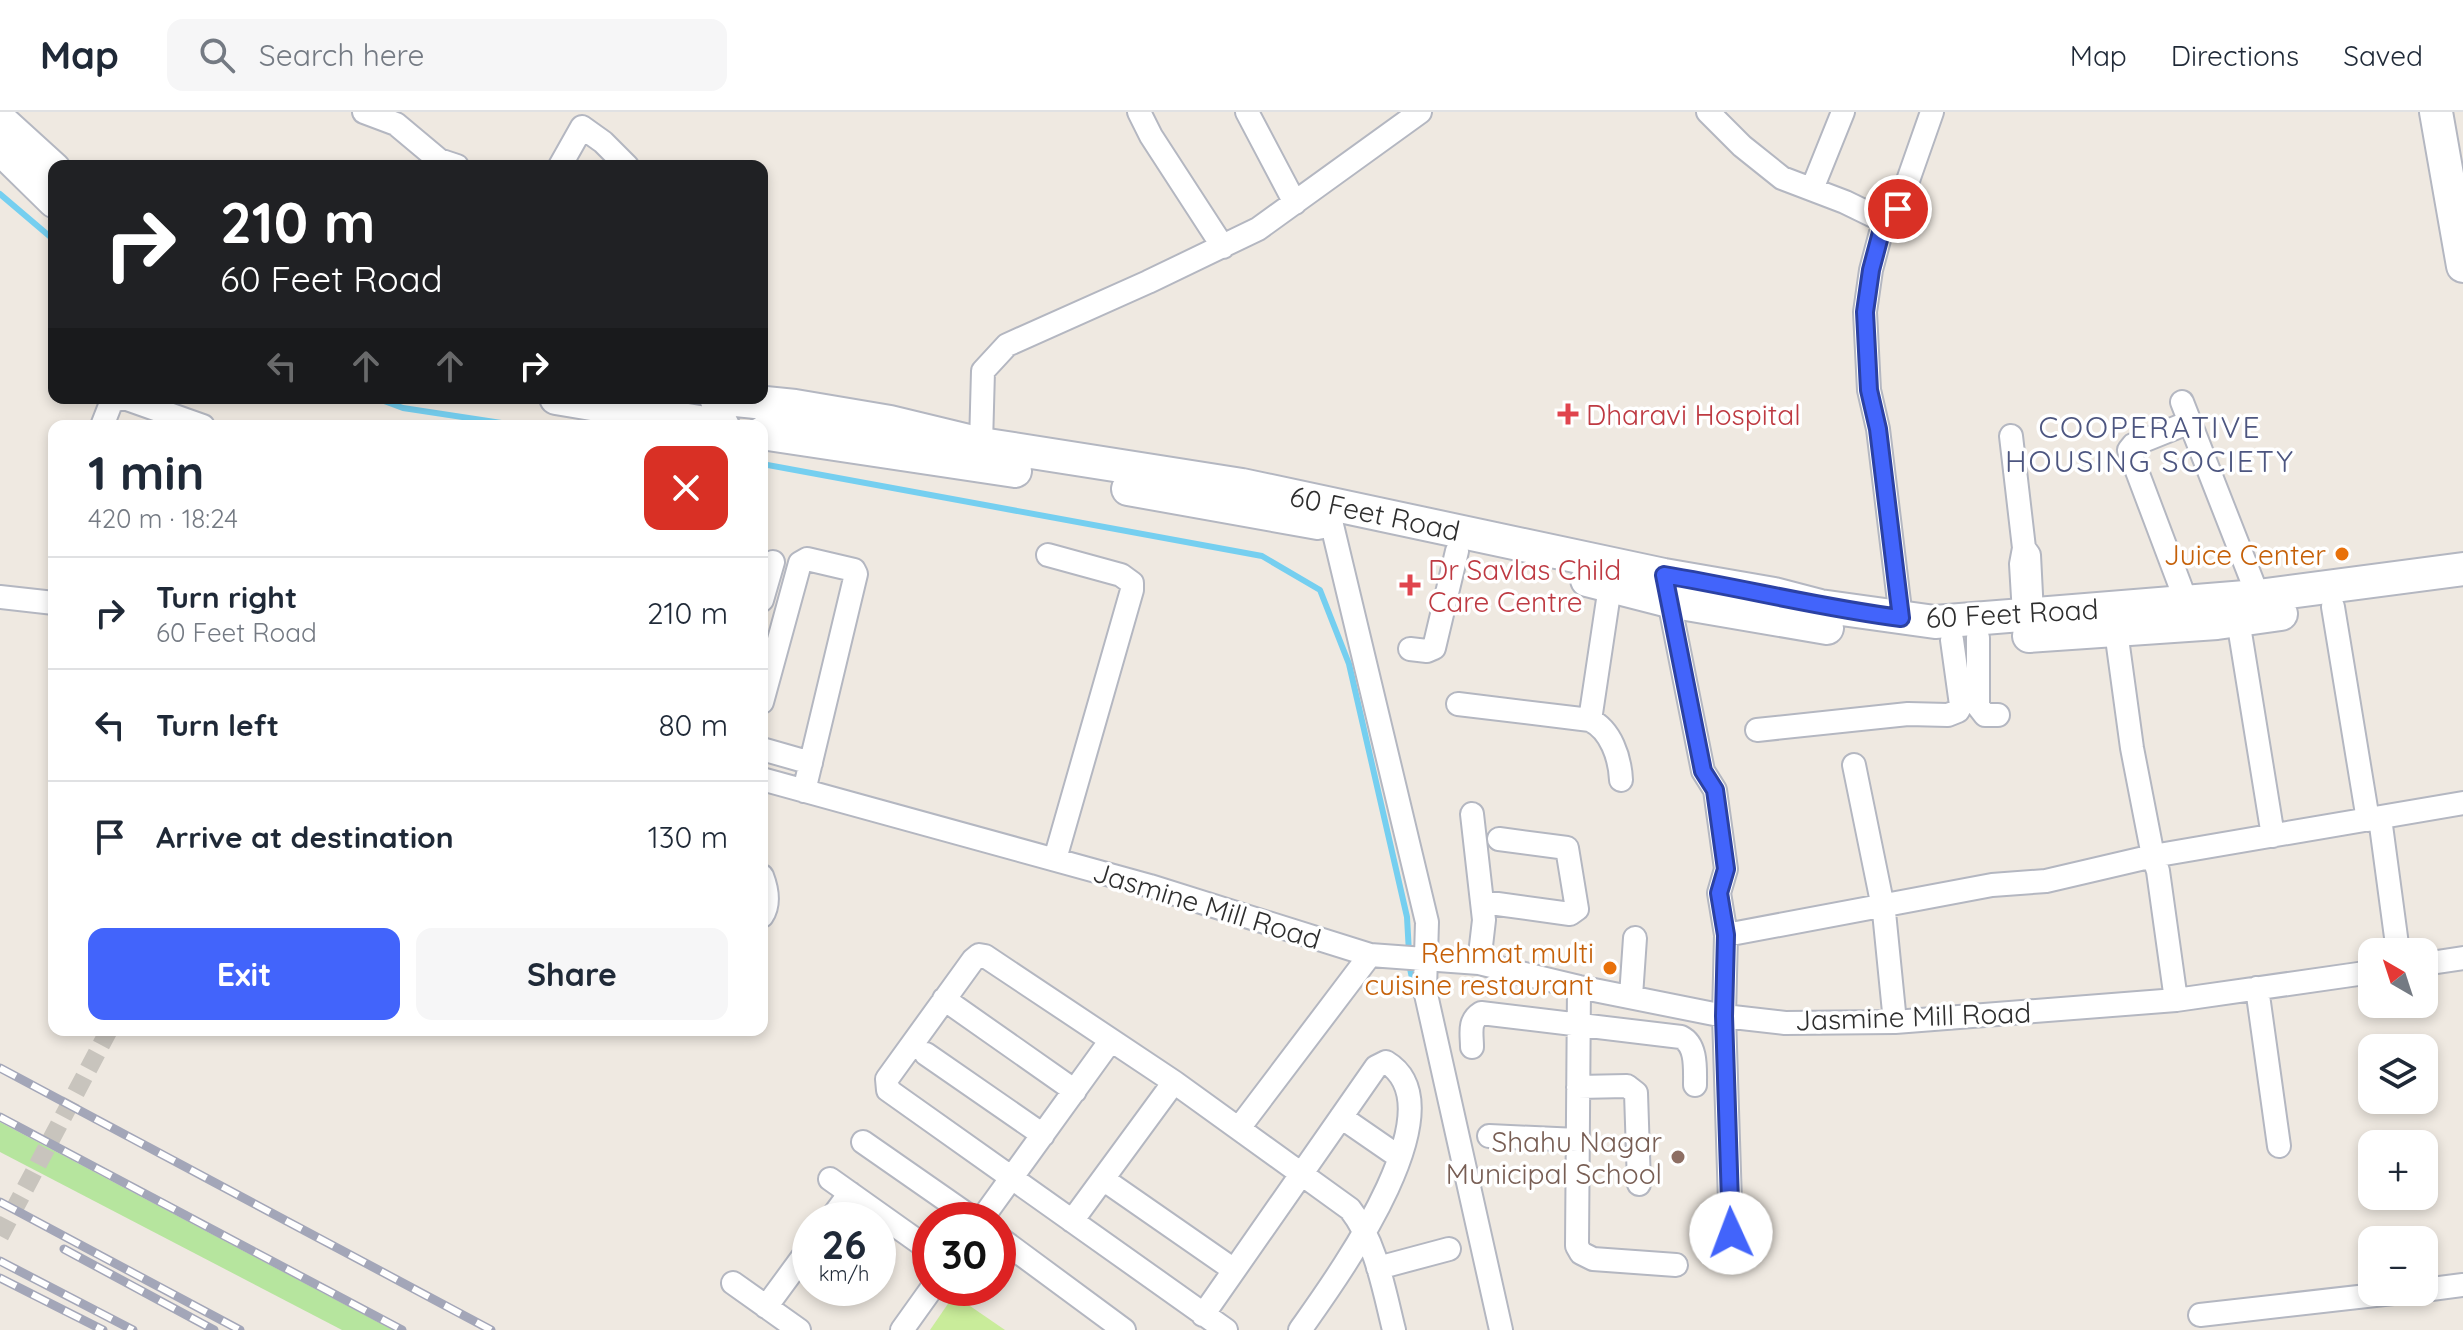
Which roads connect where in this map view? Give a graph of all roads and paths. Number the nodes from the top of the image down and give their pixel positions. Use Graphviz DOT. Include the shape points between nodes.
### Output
graph roads {
  1 [pos="364,112"];
  2 [pos="1139,112"];
  3 [pos="1247,112"];
  4 [pos="1420,112"];
  5 [pos="1708,112"];
  6 [pos="1843,112"];
  7 [pos="1932,112"];
  8 [pos="2436,112"];
  9 [pos="2457,112"];
  10 [pos="0,120"];
  11 [pos="0,148"];
  12 [pos="2463,150"];
  13 [pos="439,160"];
  14 [pos="563,160"];
  15 [pos="621,160"];
  16 [pos="48,164"];
  17 [pos="1812,189"];
  18 [pos="48,195"];
  19 [pos="2457,197"];
  20 [pos="1295,203"];
  21 [pos="1884,221"];
  22 [pos="1223,247"];
  23 [pos="2463,266"];
  24 [pos="768,403"];
  25 [pos="132,404"];
  26 [pos="592,404"];
  27 [pos="157,418"];
  28 [pos="687,420"];
  29 [pos="768,434"];
  30 [pos="2011,436"];
  31 [pos="981,444"];
  32 [pos="1332,525"];
  33 [pos="1457,551"];
  34 [pos="1048,555"];
  35 [pos="773,562"];
  36 [pos="2463,569"];
  37 [pos="1611,574"];
  38 [pos="768,579"];
  39 [pos="1667,588"];
  40 [pos="2463,590"];
  41 [pos="0,597"];
  42 [pos="2186,601"];
  43 [pos="48,602"];
  44 [pos="2333,607"];
  45 [pos="2248,608"];
  46 [pos="2028,614"];
  47 [pos="1901,618"];
  48 [pos="2130,622"];
  49 [pos="1965,639"];
  50 [pos="1410,649"];
  51 [pos="768,680"];
  52 [pos="1458,704"];
  53 [pos="1998,715"];
  54 [pos="1590,720"];
  55 [pos="1757,730"];
  56 [pos="768,751"];
  57 [pos="811,763"];
  58 [pos="1854,765"];
  59 [pos="1621,780"];
  60 [pos="768,781"];
  61 [pos="804,791"];
  62 [pos="2463,803"];
  63 [pos="1472,814"];
  64 [pos="2374,819"];
  65 [pos="2273,836"];
  66 [pos="1499,839"];
  67 [pos="2153,856"];
  68 [pos="1055,859"];
  69 [pos="1483,902"];
  70 [pos="1881,904"];
  71 [pos="1726,935"];
  72 [pos="1635,938"];
  73 [pos="2395,938"];
  74 [pos="1370,955"];
  75 [pos="2463,958"];
  76 [pos="1427,961"];
  77 [pos="2438,962"];
  78 [pos="1479,963"];
  79 [pos="2358,974"];
  80 [pos="1579,987"];
  81 [pos="2257,988"];
  82 [pos="1631,996"];
  83 [pos="944,999"];
  84 [pos="2176,1000"];
  85 [pos="1724,1016"];
  86 [pos="1895,1022"];
  87 [pos="1578,1025"];
  88 [pos="1111,1040"];
  89 [pos="1472,1047"];
  90 [pos="926,1054"];
  91 [pos="1174,1082"];
  92 [pos="1695,1085"];
  93 [pos="1578,1087"];
  94 [pos="1075,1091"];
  95 [pos="1341,1117"];
  96 [pos="1239,1128"];
  97 [pos="1043,1135"];
  98 [pos="1489,1136"];
  99 [pos="1578,1140"];
  100 [pos="863,1142"];
  101 [pos="2279,1146"];
  102 [pos="1399,1157"];
  103 [pos="1301,1175"];
  104 [pos="1011,1178"];
  105 [pos="830,1179"];
  106 [pos="1103,1179"];
  107 [pos="1639,1184"];
  108 [pos="850,1193"];
  109 [pos="843,1202"];
  110 [pos="949,1202"];
  111 [pos="994,1202"];
  112 [pos="1072,1221"];
  113 [pos="1731,1233"];
  114 [pos="1365,1236"];
  115 [pos="912,1237"];
  116 [pos="1449,1249"];
  117 [pos="1016,1250"];
  118 [pos="1676,1265"];
  119 [pos="1378,1268"];
  120 [pos="1234,1270"];
  121 [pos="792,1272"];
  122 [pos="733,1283"];
  123 [pos="2463,1285"];
  124 [pos="2438,1288"];
  125 [pos="2358,1297"];
  126 [pos="919,1306"];
  127 [pos="766,1307"];
  128 [pos="1203,1315"];
  129 [pos="2200,1315"];
  130 [pos="1304,1328"];
  131 [pos="799,1330"];
  132 [pos="902,1330"];
  133 [pos="1124,1330"];
  134 [pos="1226,1330"];
  135 [pos="1394,1330"];
  136 [pos="1501,1330"];
  1 -- 13 [label="street" via="396,124"];
  2 -- 22 [label="street"];
  3 -- 20 [label="street"];
  4 -- 20 [label="street"];
  5 -- 17 [label="street" via="1782,178"];
  6 -- 17 [label="street"];
  7 -- 21 [label="street" via="1898,209"];
  8 -- 19 [label="main road"];
  9 -- 12 [label="main road"];
  10 -- 16 [label="main road"];
  11 -- 18 [label="main road"];
  14 -- 15 [label="street" via="582,127"];
  17 -- 21 [label="street"];
  19 -- 23 [label="main road"];
  20 -- 22 [label="street"];
  21 -- 47 [label="street" via="1865,312 1869,390"];
  22 -- 31 [label="street" via="1007,345 983,371"];
  24 -- 31 [label="main road, 60 Feet Road"];
  25 -- 27 [label="street"];
  26 -- 28 [label="main road"];
  29 -- 32 [label="main road, 60 Feet Road"];
  30 -- 46 [label="street"];
  31 -- 37 [label="main road, 60 Feet Road" via="1242,485"];
  32 -- 33 [label="main road, 60 Feet Road"];
  32 -- 76 [label="street" via="1427,922"];
  33 -- 37 [label="main road, 60 Feet Road"];
  33 -- 50 [label="street" via="1434,648"];
  34 -- 68 [label="street" via="1121,575 1132,583"];
  35 -- 38 [label="street"];
  36 -- 45 [label="main road, 60 Feet Road"];
  37 -- 39 [label="main road, 60 Feet Road"];
  37 -- 54 [label="street"];
  39 -- 47 [label="main road, 60 Feet Road" via="1774,594"];
  39 -- 49 [label="main road, 60 Feet Road" via="1842,631"];
  39 -- 71 [label="street" via="1703,771 1715,790 1726,869 1719,893"];
  40 -- 44 [label="main road, 60 Feet Road"];
  41 -- 43 [label="street"];
  42 -- 45 [label="main road, 60 Feet Road"];
  42 -- 45 [label="street" via="2129,450 2186,412"];
  42 -- 48 [label="main road, 60 Feet Road"];
  44 -- 45 [label="main road, 60 Feet Road"];
  44 -- 64 [label="street"];
  45 -- 48 [label="main road, 60 Feet Road"];
  45 -- 65 [label="street"];
  46 -- 47 [label="main road, 60 Feet Road" via="1935,622"];
  46 -- 48 [label="main road, 60 Feet Road"];
  48 -- 49 [label="main road, 60 Feet Road"];
  48 -- 67 [label="street" via="2132,748"];
  49 -- 53 [label="street" via="1978,706 1985,715"];
  49 -- 55 [label="street" via="1958,711"];
  51 -- 57 [label="street" via="800,563 807,559 854,570"];
  52 -- 54 [label="street"];
  54 -- 59 [label="street" via="1600,725 1614,749"];
  56 -- 57 [label="street"];
  57 -- 61 [label="street"];
  58 -- 70 [label="street"];
  60 -- 61 [label="street, Jasmine Mill Road"];
  61 -- 68 [label="street, Jasmine Mill Road"];
  62 -- 64 [label="street"];
  63 -- 69 [label="street"];
  64 -- 65 [label="street"];
  64 -- 73 [label="street"];
  65 -- 67 [label="street"];
  66 -- 69 [label="street" via="1567,848 1577,909 1570,914"];
  67 -- 70 [label="street" via="2046,881"];
  67 -- 84 [label="street"];
  68 -- 74 [label="street, Jasmine Mill Road"];
  69 -- 78 [label="street"];
  70 -- 71 [label="street"];
  70 -- 86 [label="street"];
  71 -- 85 [label="street"];
  72 -- 82 [label="street"];
  74 -- 76 [label="street, Jasmine Mill Road"];
  74 -- 96 [label="street"];
  75 -- 77 [label="street"];
  76 -- 78 [label="street, Jasmine Mill Road"];
  76 -- 136 [label="street" via="1425,990"];
  78 -- 80 [label="street, Jasmine Mill Road"];
  79 -- 81 [label="street, Jasmine Mill Road"];
  80 -- 82 [label="street, Jasmine Mill Road"];
  80 -- 87 [label="street"];
  81 -- 84 [label="street, Jasmine Mill Road"];
  81 -- 101 [label="street"];
  82 -- 85 [label="street, Jasmine Mill Road"];
  83 -- 88 [label="street" via="973,960 985,956"];
  83 -- 94 [label="street"];
  83 -- 104 [label="street" via="887,1079 888,1090"];
  84 -- 86 [label="street, Jasmine Mill Road"];
  85 -- 86 [label="street, Jasmine Mill Road" via="1785,1023"];
  85 -- 113 [label="street"];
  87 -- 89 [label="street" via="1481,1013 1471,1023"];
  87 -- 92 [label="street" via="1687,1039"];
  87 -- 93 [label="street"];
  88 -- 91 [label="street"];
  88 -- 94 [label="street"];
  90 -- 97 [label="street"];
  91 -- 96 [label="street"];
  91 -- 106 [label="street"];
  93 -- 99 [label="street"];
  93 -- 107 [label="street" via="1627,1086 1636,1093"];
  94 -- 97 [label="street"];
  95 -- 102 [label="street"];
  95 -- 102 [label="street" via="1376,1067 1386,1062 1392,1066 1409,1092 1409,1123"];
  95 -- 103 [label="street"];
  96 -- 103 [label="street"];
  97 -- 104 [label="street"];
  98 -- 99 [label="street"];
  99 -- 118 [label="street" via="1581,1253 1593,1259"];
  100 -- 110 [label="street"];
  102 -- 114 [label="street"];
  103 -- 114 [label="street" via="1350,1209"];
  103 -- 120 [label="street"];
  104 -- 111 [label="street"];
  104 -- 112 [label="street"];
  105 -- 108 [label="street"];
  106 -- 112 [label="street"];
  106 -- 120 [label="street"];
  108 -- 109 [label="street"];
  108 -- 115 [label="street"];
  112 -- 128 [label="street"];
  114 -- 119 [label="street"];
  114 -- 130 [label="street"];
  116 -- 119 [label="street"];
  117 -- 133 [label="street"];
  119 -- 135 [label="street"];
  120 -- 128 [label="street"];
  121 -- 127 [label="street"];
  122 -- 127 [label="street"];
  123 -- 124 [label="street"];
  125 -- 129 [label="street"];
  126 -- 132 [label="street"];
  127 -- 131 [label="street"];
  128 -- 134 [label="street"];
}
